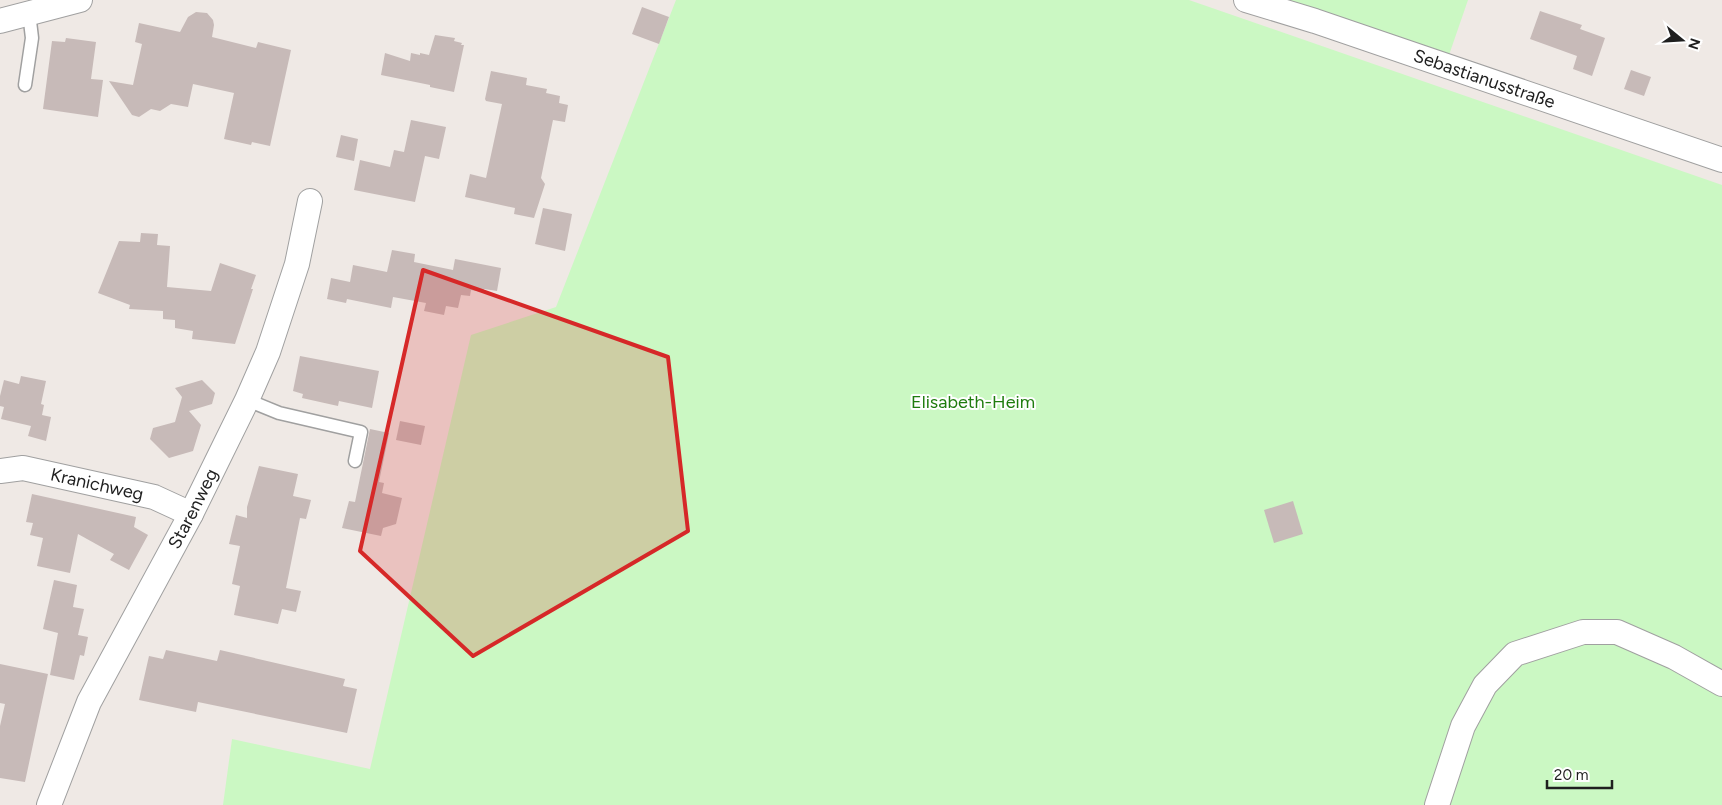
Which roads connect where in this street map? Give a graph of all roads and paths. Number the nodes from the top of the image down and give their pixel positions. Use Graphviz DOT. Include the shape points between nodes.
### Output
graph roads {
  1 [pos="80,0"];
  2 [pos="1246,0"];
  3 [pos="29,13"];
  4 [pos="0,21"];
  5 [pos="25,85"];
  6 [pos="1722,160"];
  7 [pos="310,200"];
  8 [pos="247,400"];
  9 [pos="355,460"];
  10 [pos="0,471"];
  11 [pos="191,514"];
  12 [pos="1722,684"];
  13 [pos="48,805"];
  14 [pos="1437,805"];
  1 -- 3 [label="street"];
  2 -- 6 [label="street, Sebastianusstraße"];
  3 -- 4 [label="street"];
  3 -- 5 [label="lane" via="32,38"];
  7 -- 8 [label="street, Starenweg" via="297,264 268,352"];
  8 -- 9 [label="lane" via="278,413 361,432"];
  8 -- 11 [label="street, Starenweg"];
  10 -- 11 [label="street, Kranichweg" via="23,468 154,497"];
  11 -- 13 [label="street, Starenweg" via="89,702"];
  12 -- 14 [label="street" via="1674,657 1617,632 1582,632 1515,654 1485,685 1463,726"];
}
